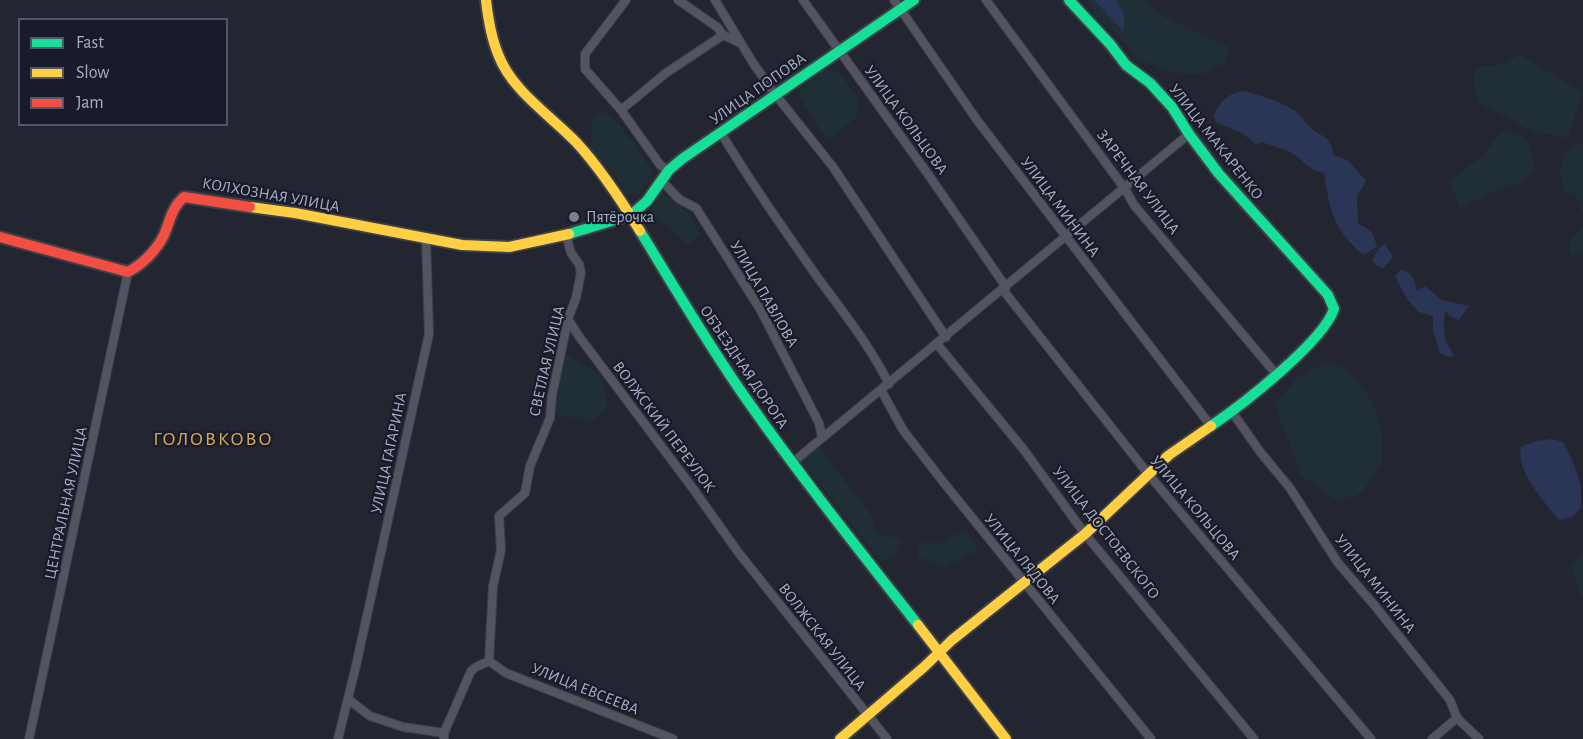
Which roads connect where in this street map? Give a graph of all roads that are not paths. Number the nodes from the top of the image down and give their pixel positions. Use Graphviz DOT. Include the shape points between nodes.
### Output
graph roads {
  1 [pos="486,0"];
  2 [pos="626,0"];
  3 [pos="678,0"];
  4 [pos="715,0"];
  5 [pos="803,0"];
  6 [pos="914,0"];
  7 [pos="986,0"];
  8 [pos="1069,0"];
  9 [pos="897,5"];
  10 [pos="723,35"];
  11 [pos="740,44"];
  12 [pos="839,51"];
  13 [pos="775,94"];
  14 [pos="621,110"];
  15 [pos="721,133"];
  16 [pos="1189,134"];
  17 [pos="669,170"];
  18 [pos="662,181"];
  19 [pos="1125,189"];
  20 [pos="631,215"];
  21 [pos="566,235"];
  22 [pos="0,237"];
  23 [pos="1066,238"];
  24 [pos="426,240"];
  25 [pos="128,272"];
  26 [pos="1004,288"];
  27 [pos="568,319"];
  28 [pos="946,337"];
  29 [pos="937,344"];
  30 [pos="1276,374"];
  31 [pos="889,384"];
  32 [pos="880,390"];
  33 [pos="1232,412"];
  34 [pos="1211,426"];
  35 [pos="822,437"];
  36 [pos="792,463"];
  37 [pos="1149,475"];
  38 [pos="1086,534"];
  39 [pos="738,552"];
  40 [pos="1023,583"];
  41 [pos="939,652"];
  42 [pos="489,661"];
  43 [pos="348,699"];
  44 [pos="868,716"];
  45 [pos="1457,718"];
  46 [pos="444,736"];
  47 [pos="29,739"];
  48 [pos="338,739"];
  49 [pos="670,739"];
  50 [pos="840,739"];
  51 [pos="887,739"];
  52 [pos="1006,739"];
  53 [pos="1151,739"];
  54 [pos="1254,739"];
  55 [pos="1371,739"];
  56 [pos="1432,739"];
  57 [pos="1479,739"];
  1 -- 20 [label="street, ОБЪЕЗДНАЯ ДОРОГА" via="498,54 509,74 592,159"];
  2 -- 14 [label="street" via="585,54 585,69"];
  3 -- 10 [label="street"];
  4 -- 11 [label="street"];
  5 -- 12 [label="street, УЛИЦА КОЛЬЦОВА"];
  6 -- 9 [label="street, УЛИЦА ПОПОВА"];
  7 -- 19 [label="street, ЗАРЕЧНАЯ УЛИЦА"];
  8 -- 16 [label="street, УЛИЦА МАКАРЕНКО" via="1126,66 1150,82"];
  9 -- 12 [label="street, УЛИЦА ПОПОВА"];
  9 -- 23 [label="street, УЛИЦА МИНИНА" via="976,120"];
  10 -- 11 [label="street"];
  10 -- 14 [label="street" via="666,73"];
  11 -- 13 [label="street"];
  12 -- 13 [label="street, УЛИЦА ПОПОВА"];
  12 -- 26 [label="street, УЛИЦА КОЛЬЦОВА"];
  13 -- 15 [label="street, УЛИЦА ПОПОВА"];
  13 -- 28 [label="street" via="833,167"];
  14 -- 17 [label="street" via="661,166"];
  15 -- 17 [label="street, УЛИЦА ПОПОВА"];
  15 -- 31 [label="street"];
  16 -- 19 [label="street"];
  16 -- 30 [label="street, УЛИЦА МАКАРЕНКО" via="1240,199 1328,295 1334,309 1321,332"];
  17 -- 18 [label="street, УЛИЦА ПОПОВА"];
  18 -- 20 [label="street, УЛИЦА ПОПОВА"];
  18 -- 35 [label="street, УЛИЦА ПАВЛОВА" via="679,199 696,208 760,309 819,423"];
  19 -- 23 [label="street"];
  19 -- 30 [label="street, ЗАРЕЧНАЯ УЛИЦА" via="1134,205"];
  20 -- 21 [label="street, КОЛХОЗНАЯ УЛИЦА"];
  20 -- 36 [label="street, ОБЪЕЗДНАЯ ДОРОГА" via="703,334"];
  21 -- 24 [label="street, КОЛХОЗНАЯ УЛИЦА" via="509,246"];
  21 -- 27 [label="street, СВЕТЛАЯ УЛИЦА" via="581,273"];
  22 -- 25 [label="street"];
  23 -- 26 [label="street"];
  23 -- 34 [label="street, УЛИЦА МИНИНА"];
  24 -- 25 [label="street, КОЛХОЗНАЯ УЛИЦА" via="295,213 184,197 178,201 160,243 140,266"];
  24 -- 43 [label="street, УЛИЦА ГАГАРИНА" via="429,334"];
  25 -- 47 [label="street, ЦЕНТРАЛЬНАЯ УЛИЦА"];
  26 -- 28 [label="street"];
  26 -- 37 [label="street, УЛИЦА КОЛЬЦОВА"];
  27 -- 39 [label="street, ВОЛЖСКИЙ ПЕРЕУЛОК"];
  27 -- 42 [label="street, СВЕТЛАЯ УЛИЦА" via="550,418 530,466 525,493 499,516 501,550 493,586"];
  28 -- 29 [label="street"];
  29 -- 31 [label="street"];
  29 -- 38 [label="street, УЛИЦА ДОСТОЕВСКОГО" via="1024,450"];
  30 -- 33 [label="street"];
  31 -- 32 [label="street"];
  32 -- 35 [label="street"];
  32 -- 40 [label="street, УЛИЦА ЛЯДОВА" via="903,430"];
  33 -- 34 [label="street"];
  33 -- 45 [label="street, УЛИЦА МИНИНА" via="1290,488 1338,563 1450,700"];
  34 -- 37 [label="street" via="1169,454"];
  35 -- 36 [label="street"];
  36 -- 41 [label="street, ОБЪЕЗДНАЯ ДОРОГА"];
  37 -- 38 [label="street"];
  37 -- 55 [label="street, УЛИЦА КОЛЬЦОВА"];
  38 -- 40 [label="street"];
  38 -- 54 [label="street, УЛИЦА ДОСТОЕВСКОГО"];
  39 -- 44 [label="street, ВОЛЖСКАЯ УЛИЦА"];
  40 -- 41 [label="street"];
  40 -- 53 [label="street, УЛИЦА ЛЯДОВА"];
  41 -- 44 [label="street"];
  41 -- 52 [label="street, ОБЪЕЗДНАЯ ДОРОГА"];
  42 -- 46 [label="street" via="471,671"];
  42 -- 49 [label="street, УЛИЦА ЕВСЕЕВА" via="506,673"];
  43 -- 46 [label="street" via="370,716"];
  43 -- 48 [label="street, УЛИЦА ГАГАРИНА"];
  44 -- 50 [label="street"];
  44 -- 51 [label="street, ВОЛЖСКАЯ УЛИЦА"];
  45 -- 56 [label="street"];
  45 -- 57 [label="street, УЛИЦА МИНИНА"];
}
